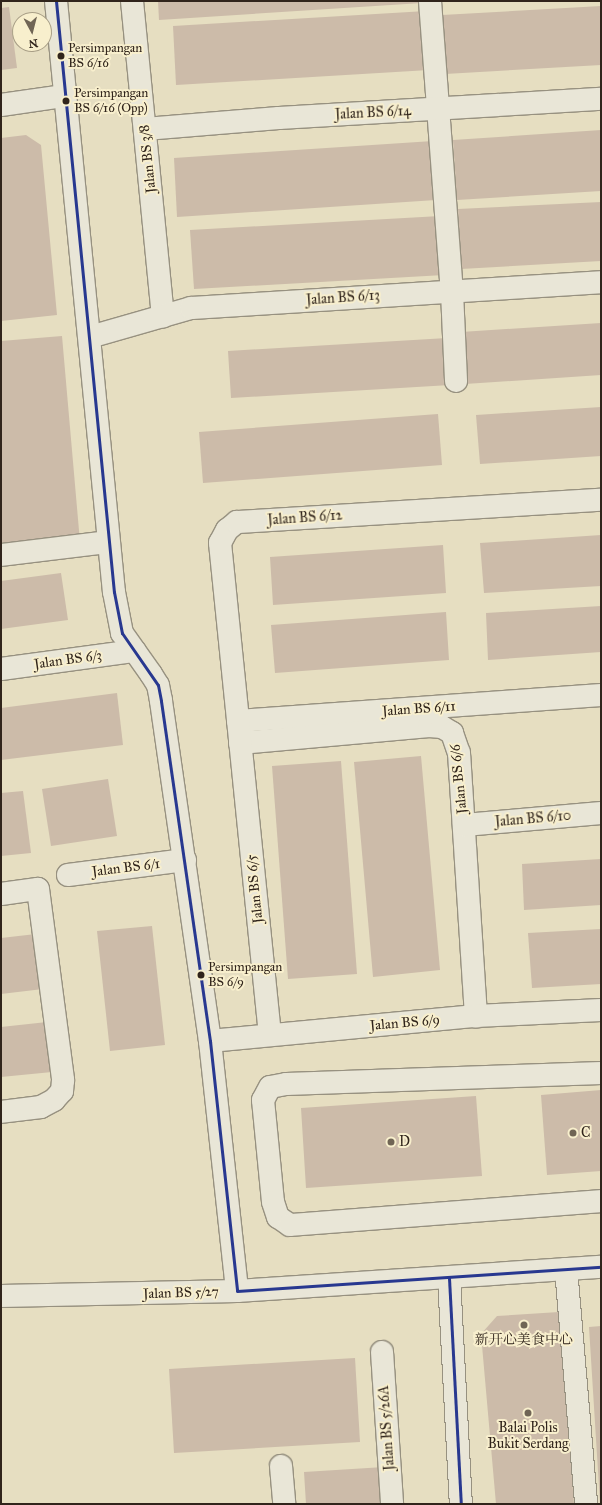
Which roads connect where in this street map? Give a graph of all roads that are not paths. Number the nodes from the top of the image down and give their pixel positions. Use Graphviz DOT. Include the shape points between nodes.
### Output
graph roads {
  1 [pos="56,1"];
  2 [pos="132,1"];
  3 [pos="430,1"];
  4 [pos="64,96"];
  5 [pos="601,99"];
  6 [pos="1,105"];
  7 [pos="438,109"];
  8 [pos="145,129"];
  9 [pos="601,282"];
  10 [pos="452,292"];
  11 [pos="163,316"];
  12 [pos="90,337"];
  13 [pos="456,381"];
  14 [pos="601,500"];
  15 [pos="108,542"];
  16 [pos="1,554"];
  17 [pos="135,651"];
  18 [pos="1,669"];
  19 [pos="601,695"];
  20 [pos="238,721"];
  21 [pos="240,743"];
  22 [pos="601,813"];
  23 [pos="464,825"];
  24 [pos="185,860"];
  25 [pos="68,875"];
  26 [pos="1,894"];
  27 [pos="601,1010"];
  28 [pos="476,1016"];
  29 [pos="270,1034"];
  30 [pos="210,1041"];
  31 [pos="601,1073"];
  32 [pos="1,1112"];
  33 [pos="601,1201"];
  34 [pos="601,1267"];
  35 [pos="566,1269"];
  36 [pos="449,1278"];
  37 [pos="237,1291"];
  38 [pos="1,1296"];
  39 [pos="382,1352"];
  40 [pos="281,1466"];
  41 [pos="284,1504"];
  42 [pos="392,1504"];
  43 [pos="461,1504"];
  44 [pos="586,1504"];
  1 -- 4 [label="street"];
  2 -- 8 [label="street, Jalan BS 3/8"];
  3 -- 7 [label="street"];
  4 -- 6 [label="street"];
  4 -- 12 [label="street"];
  5 -- 7 [label="street, Jalan BS 6/14"];
  7 -- 8 [label="street, Jalan BS 6/14"];
  7 -- 10 [label="street"];
  8 -- 11 [label="street, Jalan BS 3/8"];
  9 -- 10 [label="street, Jalan BS 6/13"];
  10 -- 11 [label="street, Jalan BS 6/13" via="191,308"];
  10 -- 13 [label="street"];
  11 -- 12 [label="street, Jalan BS 6/13"];
  12 -- 15 [label="street"];
  14 -- 20 [label="street, Jalan BS 6/12" via="237,522 227,530 220,543"];
  15 -- 16 [label="street"];
  15 -- 17 [label="street" via="122,633"];
  17 -- 18 [label="street, Jalan BS 6/3"];
  17 -- 24 [label="street" via="158,685"];
  19 -- 20 [label="street, Jalan BS 6/11"];
  20 -- 21 [label="street, Jalan BS 6/12"];
  21 -- 23 [label="street, Jalan BS 6/6" via="442,727 452,733 457,742"];
  21 -- 29 [label="street, Jalan BS 6/5"];
  22 -- 23 [label="street, Jalan BS 6/10"];
  23 -- 28 [label="street, Jalan BS 6/6"];
  24 -- 25 [label="street, Jalan BS 6/1"];
  24 -- 30 [label="street"];
  26 -- 32 [label="street" via="38,889 63,1080 62,1091 54,1100 41,1107"];
  27 -- 28 [label="street, Jalan BS 6/9"];
  28 -- 29 [label="street, Jalan BS 6/9"];
  29 -- 30 [label="street, Jalan BS 6/9"];
  30 -- 37 [label="street"];
  31 -- 33 [label="street" via="286,1084 270,1087 263,1100 273,1202 278,1217 290,1225"];
  34 -- 35 [label="street, Jalan BS 5/27"];
  35 -- 36 [label="street, Jalan BS 5/27"];
  35 -- 44 [label="street"];
  36 -- 37 [label="street, Jalan BS 5/27"];
  36 -- 43 [label="street"];
  37 -- 38 [label="street, Jalan BS 5/27"];
  39 -- 42 [label="street, Jalan BS 5/26A"];
  40 -- 41 [label="street"];
}
